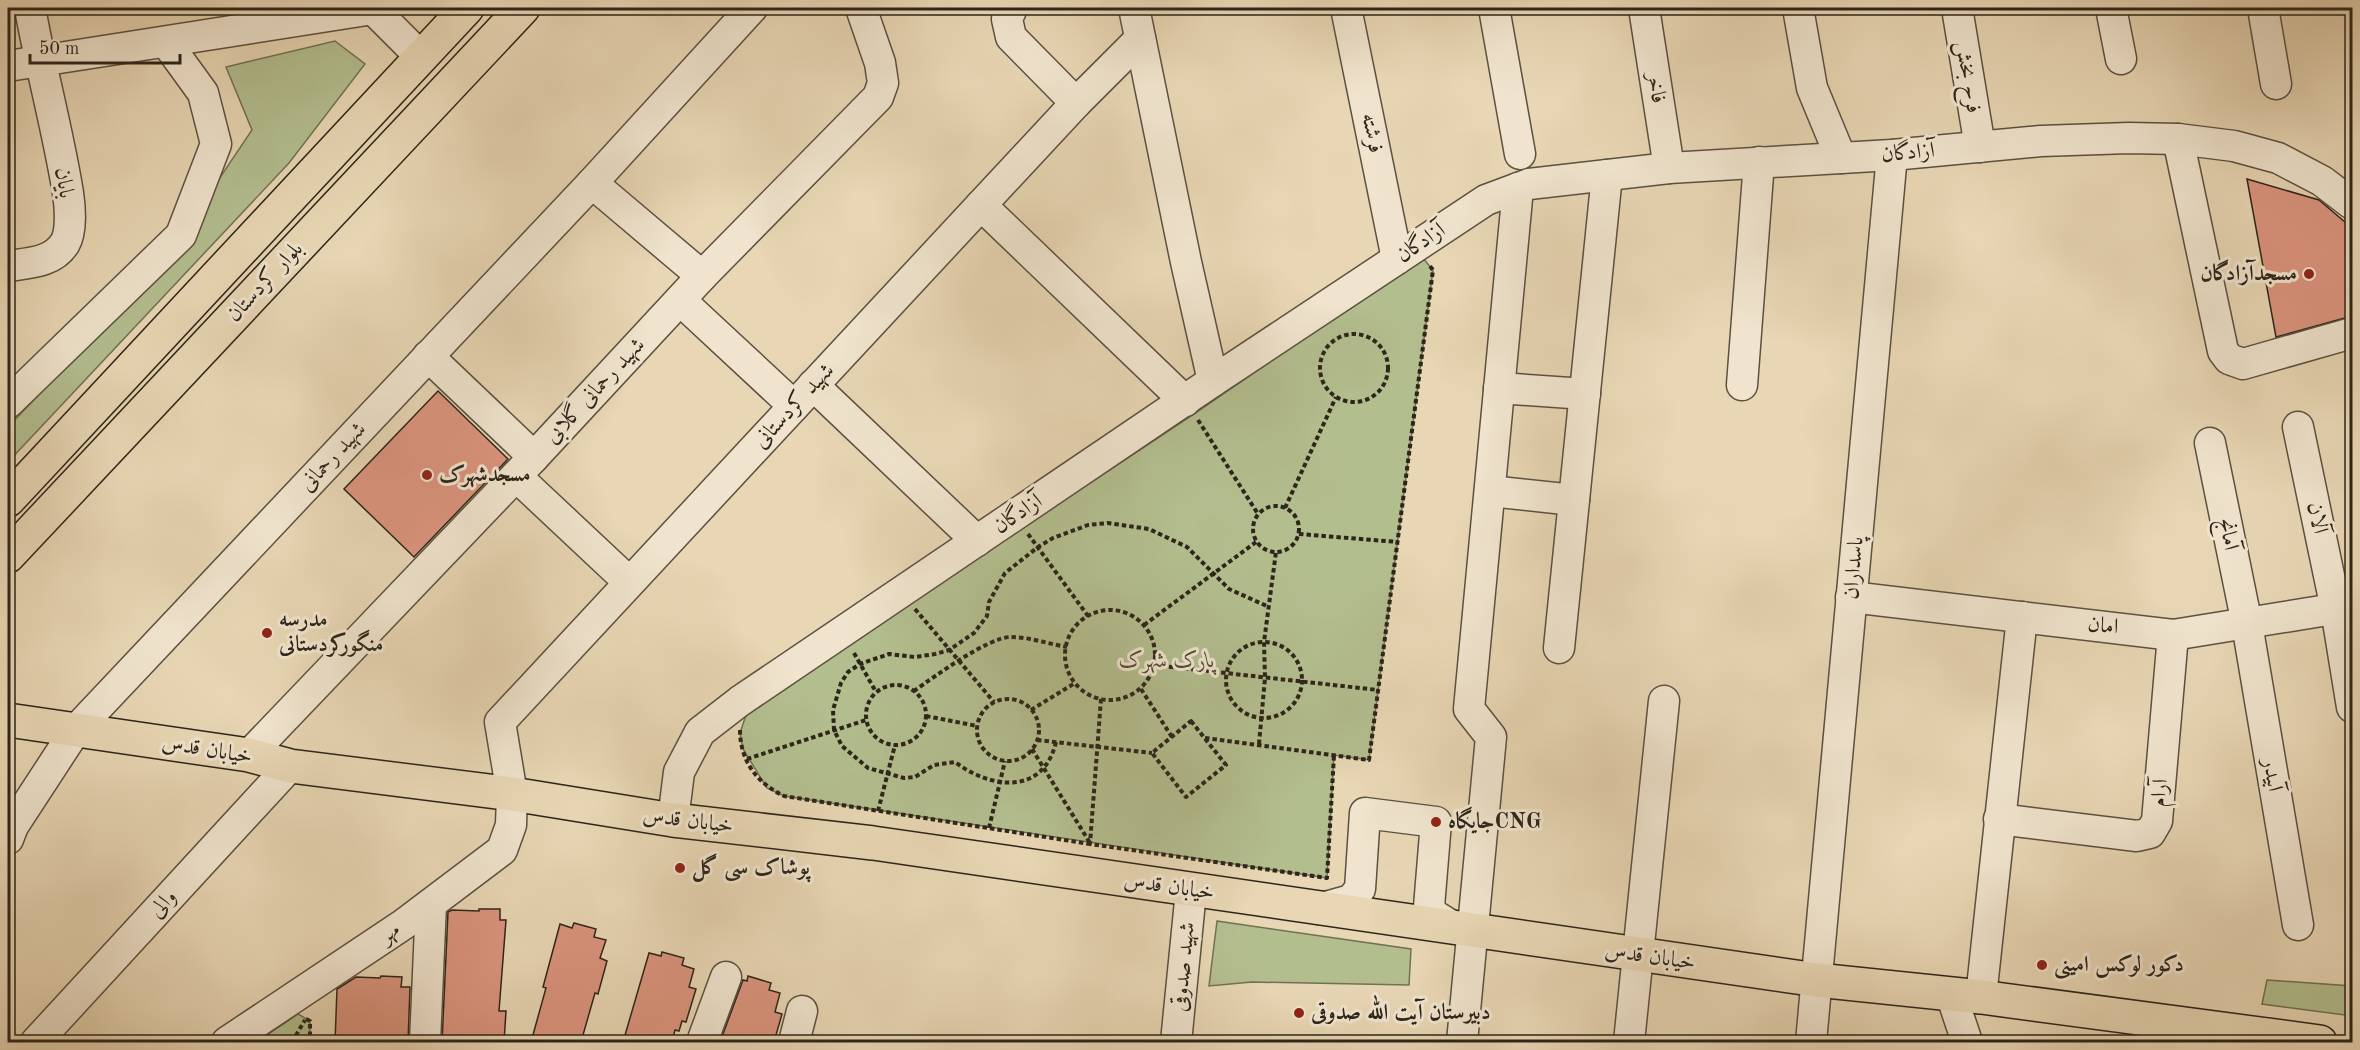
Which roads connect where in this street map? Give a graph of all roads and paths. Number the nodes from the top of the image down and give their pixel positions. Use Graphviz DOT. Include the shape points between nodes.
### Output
graph roads {
  1 [pos="30,8"];
  2 [pos="372,8"];
  3 [pos="523,8"];
  4 [pos="861,8"];
  5 [pos="1012,8"];
  6 [pos="1134,8"];
  7 [pos="1346,8"];
  8 [pos="1494,8"];
  9 [pos="1644,8"];
  10 [pos="1798,8"];
  11 [pos="1958,8"];
  12 [pos="2111,8"];
  13 [pos="2263,8"];
  14 [pos="739,12"];
  15 [pos="460,16"];
  16 [pos="1140,39"];
  17 [pos="166,42"];
  18 [pos="482,51"];
  19 [pos="421,57"];
  20 [pos="2121,59"];
  21 [pos="39,61"];
  22 [pos="8,66"];
  23 [pos="2276,84"];
  24 [pos="1076,103"];
  25 [pos="2178,139"];
  26 [pos="1980,147"];
  27 [pos="1520,154"];
  28 [pos="1892,155"];
  29 [pos="1841,158"];
  30 [pos="1759,162"];
  31 [pos="1669,168"];
  32 [pos="1607,175"];
  33 [pos="592,183"];
  34 [pos="1518,188"];
  35 [pos="2352,204"];
  36 [pos="981,205"];
  37 [pos="1398,259"];
  38 [pos="1428,264"];
  39 [pos="8,266"];
  40 [pos="702,276"];
  41 [pos="680,300"];
  42 [pos="2352,333"];
  43 [pos="428,356"];
  44 [pos="1213,381"];
  45 [pos="1742,385"];
  46 [pos="1499,388"];
  47 [pos="1585,394"];
  48 [pos="803,396"];
  49 [pos="1336,397"];
  50 [pos="1185,401"];
  51 [pos="8,404"];
  52 [pos="2298,427"];
  53 [pos="2210,443"];
  54 [pos="525,467"];
  55 [pos="1490,491"];
  56 [pos="8,500"];
  57 [pos="1574,500"];
  58 [pos="1286,508"];
  59 [pos="1258,514"];
  60 [pos="1022,526"];
  61 [pos="1299,534"];
  62 [pos="977,541"];
  63 [pos="1256,542"];
  64 [pos="1398,542"];
  65 [pos="1038,547"];
  66 [pos="1276,552"];
  67 [pos="8,556"];
  68 [pos="1213,574"];
  69 [pos="629,582"];
  70 [pos="902,592"];
  71 [pos="1851,597"];
  72 [pos="1269,607"];
  73 [pos="2344,608"];
  74 [pos="1088,616"];
  75 [pos="2022,617"];
  76 [pos="2247,624"];
  77 [pos="1144,625"];
  78 [pos="842,633"];
  79 [pos="2173,635"];
  80 [pos="1264,642"];
  81 [pos="1067,647"];
  82 [pos="1559,648"];
  83 [pos="950,650"];
  84 [pos="958,660"];
  85 [pos="860,664"];
  86 [pos="1155,665"];
  87 [pos="1228,672"];
  88 [pos="1265,678"];
  89 [pos="1302,681"];
  90 [pos="1075,683"];
  91 [pos="1140,689"];
  92 [pos="1378,690"];
  93 [pos="914,691"];
  94 [pos="876,692"];
  95 [pos="1101,699"];
  96 [pos="1664,701"];
  97 [pos="994,702"];
  98 [pos="2352,707"];
  99 [pos="1031,710"];
  100 [pos="926,716"];
  101 [pos="11,717"];
  102 [pos="1262,718"];
  103 [pos="866,720"];
  104 [pos="977,726"];
  105 [pos="834,730"];
  106 [pos="75,731"];
  107 [pos="1172,736"];
  108 [pos="1204,738"];
  109 [pos="1037,740"];
  110 [pos="1056,742"];
  111 [pos="1259,744"];
  112 [pos="895,745"];
  113 [pos="1032,749"];
  114 [pos="1152,753"];
  115 [pos="249,755"];
  116 [pos="1334,755"];
  117 [pos="747,759"];
  118 [pos="1005,761"];
  119 [pos="290,766"];
  120 [pos="888,774"];
  121 [pos="999,783"];
  122 [pos="512,794"];
  123 [pos="784,796"];
  124 [pos="878,811"];
  125 [pos="1999,819"];
  126 [pos="673,820"];
  127 [pos="989,828"];
  128 [pos="8,839"];
  129 [pos="873,843"];
  130 [pos="1089,859"];
  131 [pos="1191,891"];
  132 [pos="431,904"];
  133 [pos="1319,909"];
  134 [pos="2298,925"];
  135 [pos="1464,930"];
  136 [pos="1636,955"];
  137 [pos="726,976"];
  138 [pos="1817,980"];
  139 [pos="1966,995"];
  140 [pos="802,1011"];
  141 [pos="306,1019"];
  142 [pos="2271,1039"];
  143 [pos="36,1042"];
  144 [pos="227,1042"];
  145 [pos="292,1042"];
  146 [pos="425,1042"];
  147 [pos="702,1042"];
  148 [pos="794,1042"];
  149 [pos="1176,1042"];
  150 [pos="1462,1042"];
  151 [pos="1629,1042"];
  152 [pos="1811,1042"];
  153 [pos="1967,1042"];
  154 [pos="2320,1042"];
  1 -- 21 [label="street, بایان"];
  2 -- 17 [label="street"];
  2 -- 19 [label="street"];
  3 -- 18 [label="main road, بلوار کردستان"];
  4 -- 40 [label="street, شهید رحمانی گلابی" via="880,63 883,83 878,97"];
  5 -- 24 [label="street" via="1007,19 1011,37"];
  6 -- 16 [label="street"];
  7 -- 37 [label="street, فرشته"];
  8 -- 27 [label="street"];
  9 -- 31 [label="street, فاخر"];
  10 -- 29 [label="street" via="1812,88"];
  11 -- 26 [label="street, فرح بخش"];
  12 -- 20 [label="street"];
  13 -- 23 [label="street"];
  14 -- 33 [label="street, شهید رحمانی"];
  15 -- 18 [label="main road"];
  15 -- 19 [label="main road, بلوار کردستان"];
  16 -- 24 [label="street, شهید کردستانی"];
  16 -- 44 [label="street"];
  17 -- 21 [label="street"];
  17 -- 51 [label="street" via="203,93 216,144 181,235"];
  18 -- 67 [label="main road, بلوار کردستان"];
  19 -- 56 [label="main road, بلوار کردستان"];
  21 -- 22 [label="street"];
  21 -- 39 [label="street, بایان" via="69,195 69,232 53,255"];
  24 -- 36 [label="street, شهید کردستانی"];
  25 -- 26 [label="street, آزادگان" via="2040,141"];
  25 -- 35 [label="street, آزادگان" via="2234,146 2278,158 2322,181"];
  25 -- 42 [label="street" via="2223,351 2229,359 2243,363"];
  26 -- 28 [label="street, آزادگان"];
  28 -- 29 [label="street, آزادگان"];
  28 -- 71 [label="street, پاسداران"];
  29 -- 30 [label="street, آزادگان"];
  30 -- 31 [label="street, آزادگان"];
  30 -- 45 [label="street"];
  31 -- 32 [label="street, آزادگان"];
  32 -- 34 [label="street, آزادگان"];
  32 -- 47 [label="street"];
  33 -- 40 [label="street"];
  33 -- 43 [label="street, شهید رحمانی"];
  34 -- 37 [label="street, آزادگان" via="1486,200"];
  34 -- 46 [label="street"];
  36 -- 48 [label="street, شهید کردستانی"];
  36 -- 50 [label="street"];
  37 -- 44 [label="street, آزادگان"];
  38 -- 64 [label="path" via="1433,270"];
  40 -- 41 [label="street, شهید رحمانی گلابی"];
  41 -- 48 [label="street"];
  41 -- 54 [label="street, شهید رحمانی گلابی"];
  43 -- 54 [label="street"];
  43 -- 106 [label="street, شهید رحمانی"];
  44 -- 50 [label="street, آزادگان"];
  46 -- 47 [label="street"];
  46 -- 55 [label="street"];
  47 -- 57 [label="street"];
  48 -- 62 [label="street"];
  48 -- 69 [label="street, شهید کردستانی"];
  49 -- 49 [label="path" via="1347,402 1370,399 1386,382 1388,358 1374,339 1364,334 1342,335 1325,348 1321,358 1322,380"];
  49 -- 58 [label="path"];
  50 -- 59 [label="path"];
  50 -- 62 [label="street, آزادگان"];
  52 -- 73 [label="street, آلان"];
  53 -- 76 [label="street, آمانج"];
  54 -- 69 [label="street"];
  54 -- 115 [label="street, شهید رحمانی گلابی"];
  55 -- 57 [label="street"];
  55 -- 135 [label="street" via="1469,710 1491,737"];
  57 -- 82 [label="street"];
  58 -- 59 [label="path" via="1270,506"];
  58 -- 61 [label="path" via="1297,518"];
  59 -- 63 [label="path" via="1253,527"];
  60 -- 65 [label="path"];
  61 -- 64 [label="path"];
  61 -- 66 [label="path" via="1291,547"];
  62 -- 70 [label="street, آزادگان"];
  63 -- 66 [label="path"];
  63 -- 68 [label="path"];
  64 -- 92 [label="path"];
  65 -- 68 [label="path" via="1088,525 1126,524 1149,529 1187,547"];
  65 -- 74 [label="path"];
  65 -- 83 [label="path" via="1005,573 989,602 987,616 974,633"];
  66 -- 72 [label="path"];
  68 -- 72 [label="path" via="1229,589"];
  68 -- 77 [label="path"];
  69 -- 122 [label="street, شهید کردستانی" via="500,722"];
  70 -- 78 [label="street, آزادگان"];
  70 -- 83 [label="path"];
  71 -- 75 [label="street, امان"];
  71 -- 138 [label="street, پاسداران"];
  72 -- 80 [label="path"];
  73 -- 76 [label="street, امان"];
  73 -- 98 [label="street, آلان"];
  74 -- 77 [label="path" via="1103,610 1119,611"];
  74 -- 81 [label="path" via="1076,626"];
  75 -- 79 [label="street, امان"];
  75 -- 125 [label="street"];
  76 -- 79 [label="street, امان"];
  76 -- 134 [label="street, آبیدر"];
  77 -- 86 [label="path" via="1152,637"];
  78 -- 85 [label="path"];
  78 -- 126 [label="street, آزادگان" via="700,732 679,772"];
  79 -- 125 [label="street, آرام" via="2157,821 2150,833 2136,836"];
  80 -- 87 [label="path" via="1241,650"];
  80 -- 88 [label="path"];
  80 -- 89 [label="path" via="1276,644 1296,658"];
  81 -- 84 [label="path" via="1011,637"];
  81 -- 90 [label="path" via="1068,670"];
  83 -- 84 [label="path"];
  83 -- 85 [label="path" via="915,657 889,654"];
  84 -- 93 [label="path"];
  84 -- 97 [label="path"];
  85 -- 94 [label="path"];
  85 -- 105 [label="path" via="841,683 833,710"];
  86 -- 87 [label="path"];
  86 -- 91 [label="path"];
  87 -- 88 [label="path"];
  87 -- 102 [label="path" via="1227,685 1239,708"];
  88 -- 89 [label="path"];
  88 -- 102 [label="path"];
  89 -- 92 [label="path"];
  89 -- 102 [label="path" via="1294,703 1285,711"];
  90 -- 95 [label="path" via="1087,694"];
  90 -- 99 [label="path"];
  91 -- 95 [label="path" via="1115,700"];
  91 -- 107 [label="path"];
  92 -- 116 [label="path" via="1369,760"];
  93 -- 94 [label="path" via="896,685"];
  93 -- 100 [label="path"];
  94 -- 103 [label="path" via="866,710"];
  95 -- 130 [label="path"];
  96 -- 136 [label="street"];
  97 -- 99 [label="path" via="1014,700"];
  97 -- 104 [label="path" via="986,707"];
  99 -- 109 [label="path" via="1036,719"];
  100 -- 104 [label="path"];
  100 -- 112 [label="path" via="920,734"];
  101 -- 106 [label="main road, خیابان قدس"];
  102 -- 111 [label="path"];
  103 -- 105 [label="path"];
  103 -- 112 [label="path" via="876,738"];
  104 -- 118 [label="path" via="987,753"];
  105 -- 117 [label="path"];
  105 -- 120 [label="path" via="854,758 868,768"];
  106 -- 115 [label="main road, خیابان قدس"];
  106 -- 128 [label="street, شهید رحمانی"];
  107 -- 108 [label="path" via="1191,721"];
  107 -- 114 [label="path"];
  108 -- 111 [label="path"];
  108 -- 114 [label="path" via="1226,765 1186,797"];
  109 -- 110 [label="path"];
  109 -- 113 [label="path"];
  110 -- 114 [label="path"];
  110 -- 121 [label="path" via="1047,765 1028,780"];
  111 -- 116 [label="path"];
  112 -- 120 [label="path"];
  113 -- 118 [label="path" via="1015,760"];
  113 -- 130 [label="path"];
  115 -- 119 [label="main road, خیابان قدس"];
  116 -- 130 [label="path" via="1327,878"];
  118 -- 121 [label="path"];
  119 -- 122 [label="main road, خیابان قدس"];
  119 -- 143 [label="street, والی"];
  120 -- 121 [label="path" via="915,777 934,765 955,762"];
  120 -- 124 [label="path"];
  121 -- 127 [label="path"];
  122 -- 126 [label="main road, خیابان قدس"];
  122 -- 132 [label="street, مهر" via="511,825 502,850"];
  123 -- 124 [label="path"];
  124 -- 127 [label="path"];
  124 -- 129 [label="path"];
  125 -- 139 [label="street"];
  126 -- 129 [label="main road, خیابان قدس"];
  127 -- 130 [label="path"];
  129 -- 130 [label="main road, خیابان قدس"];
  130 -- 131 [label="main road, خیابان قدس"];
  131 -- 133 [label="main road, خیابان قدس"];
  131 -- 149 [label="street, شهید صدوقی"];
  132 -- 144 [label="street, مهر"];
  132 -- 146 [label="street"];
  133 -- 135 [label="main road, خیابان قدس"];
  133 -- 135 [label="street" via="1351,900 1360,889 1365,813 1436,822 1429,907 1434,915"];
  135 -- 136 [label="main road, خیابان قدس"];
  135 -- 150 [label="street"];
  136 -- 138 [label="main road, خیابان قدس"];
  136 -- 151 [label="street"];
  137 -- 147 [label="street"];
  138 -- 139 [label="main road, خیابان قدس"];
  138 -- 152 [label="street, پاسداران"];
  139 -- 142 [label="main road, خیابان قدس"];
  139 -- 153 [label="street"];
  140 -- 148 [label="street"];
  141 -- 145 [label="path"];
  142 -- 154 [label="main road, خیابان قدس"];
}
